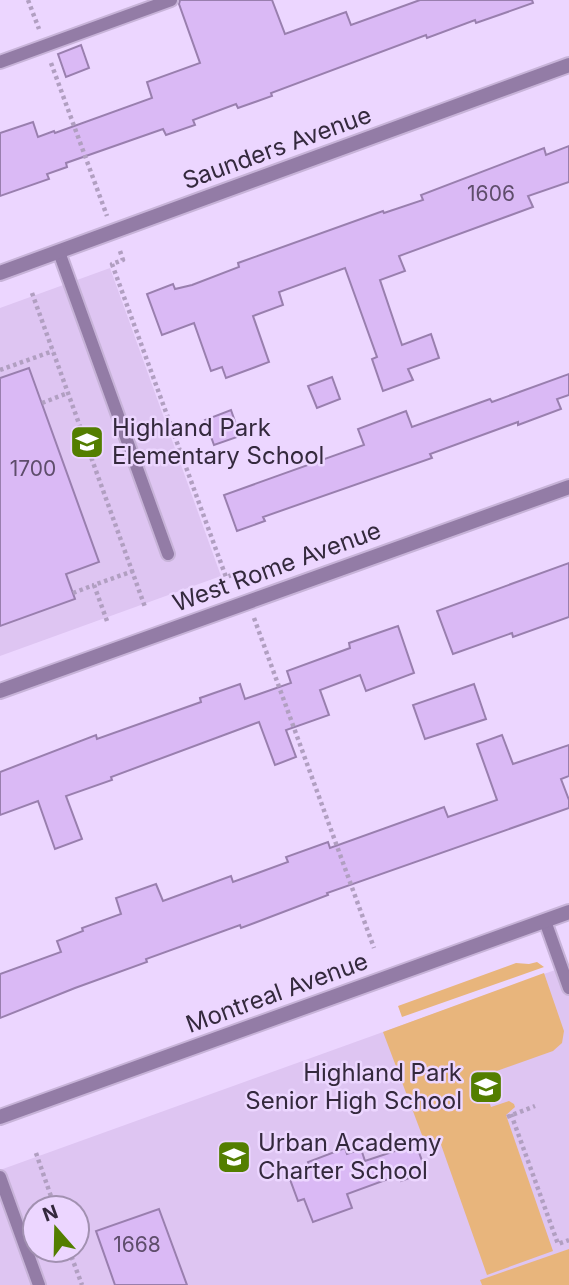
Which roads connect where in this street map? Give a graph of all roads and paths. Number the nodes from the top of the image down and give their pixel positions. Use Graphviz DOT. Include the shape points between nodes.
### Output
graph roads {
  1 [pos="28,0"];
  2 [pos="171,0"];
  3 [pos="45,46"];
  4 [pos="0,62"];
  5 [pos="569,65"];
  6 [pos="113,232"];
  7 [pos="59,252"];
  8 [pos="0,273"];
  9 [pos="32,293"];
  10 [pos="53,351"];
  11 [pos="0,370"];
  12 [pos="68,393"];
  13 [pos="42,403"];
  14 [pos="569,487"];
  15 [pos="168,554"];
  16 [pos="132,571"];
  17 [pos="94,585"];
  18 [pos="73,593"];
  19 [pos="145,607"];
  20 [pos="107,621"];
  21 [pos="0,691"];
  22 [pos="569,912"];
  23 [pos="545,921"];
  24 [pos="569,988"];
  25 [pos="535,1106"];
  26 [pos="0,1116"];
  27 [pos="36,1153"];
  28 [pos="0,1177"];
  29 [pos="50,1194"];
  30 [pos="569,1240"];
  31 [pos="74,1264"];
  32 [pos="39,1285"];
  33 [pos="82,1285"];
  1 -- 3 [label="path"];
  2 -- 3 [label="lane"];
  3 -- 4 [label="lane"];
  3 -- 6 [label="path"];
  5 -- 6 [label="street, Saunders Avenue"];
  6 -- 7 [label="street, Saunders Avenue"];
  7 -- 8 [label="street, Saunders Avenue"];
  7 -- 15 [label="lane"];
  9 -- 10 [label="path"];
  10 -- 11 [label="path"];
  10 -- 12 [label="path"];
  12 -- 13 [label="path"];
  12 -- 16 [label="path"];
  14 -- 21 [label="street, West Rome Avenue"];
  16 -- 17 [label="path"];
  16 -- 19 [label="path"];
  17 -- 18 [label="path"];
  17 -- 20 [label="path"];
  22 -- 23 [label="street, Montreal Avenue"];
  23 -- 24 [label="lane"];
  23 -- 26 [label="street, Montreal Avenue"];
  25 -- 30 [label="path" via="509,1116 558,1244"];
  27 -- 29 [label="path"];
  28 -- 32 [label="lane"];
  31 -- 33 [label="path"];
}
